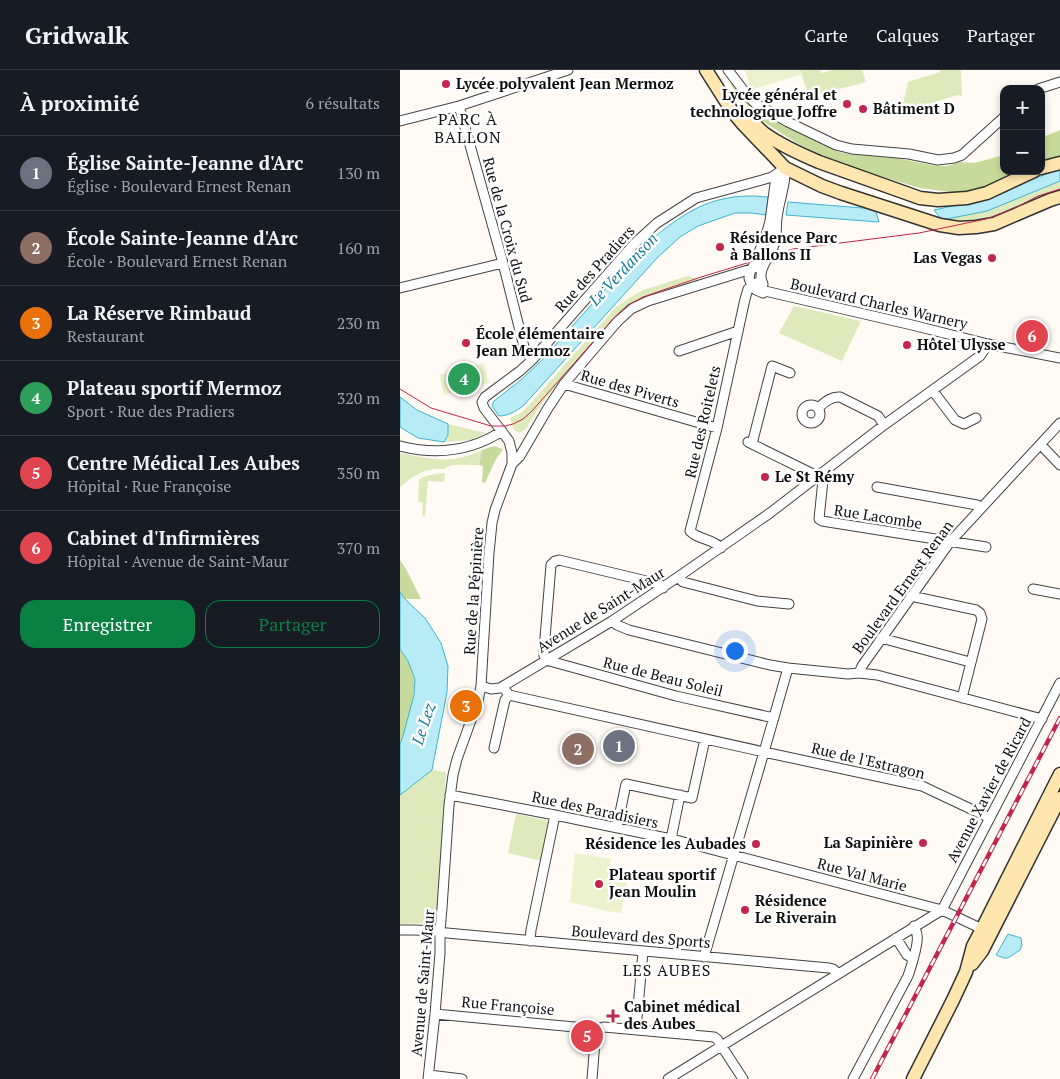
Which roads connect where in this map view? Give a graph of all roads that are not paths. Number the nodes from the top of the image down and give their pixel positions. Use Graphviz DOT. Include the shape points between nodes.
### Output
graph roads {
  1 [pos="568,70"];
  2 [pos="706,70"];
  3 [pos="728,70"];
  4 [pos="1060,82"];
  5 [pos="1045,87"];
  6 [pos="719,90"];
  7 [pos="459,106"];
  8 [pos="400,121"];
  9 [pos="1000,121"];
  10 [pos="783,145"];
  11 [pos="1060,163"];
  12 [pos="1045,167"];
  13 [pos="785,168"];
  14 [pos="1025,175"];
  15 [pos="920,198"];
  16 [pos="1060,198"];
  17 [pos="503,263"];
  18 [pos="764,265"];
  19 [pos="752,268"];
  20 [pos="761,280"];
  21 [pos="752,286"];
  22 [pos="400,288"];
  23 [pos="765,292"];
  24 [pos="738,331"];
  25 [pos="988,344"];
  26 [pos="679,352"];
  27 [pos="1060,358"];
  28 [pos="532,360"];
  29 [pos="790,373"];
  30 [pos="564,384"];
  31 [pos="933,391"];
  32 [pos="818,408"];
  33 [pos="976,418"];
  34 [pos="1060,423"];
  35 [pos="884,425"];
  36 [pos="717,428"];
  37 [pos="502,431"];
  38 [pos="1041,444"];
  39 [pos="400,446"];
  40 [pos="512,464"];
  41 [pos="1060,465"];
  42 [pos="818,476"];
  43 [pos="877,487"];
  44 [pos="981,507"];
  45 [pos="950,542"];
  46 [pos="986,547"];
  47 [pos="720,548"];
  48 [pos="678,578"];
  49 [pos="663,588"];
  50 [pos="1033,589"];
  51 [pos="1060,594"];
  52 [pos="911,596"];
  53 [pos="790,604"];
  54 [pos="612,621"];
  55 [pos="881,638"];
  56 [pos="546,660"];
  57 [pos="970,662"];
  58 [pos="788,668"];
  59 [pos="859,673"];
  60 [pos="1060,683"];
  61 [pos="481,686"];
  62 [pos="506,691"];
  63 [pos="962,698"];
  64 [pos="774,718"];
  65 [pos="1042,719"];
  66 [pos="705,739"];
  67 [pos="494,748"];
  68 [pos="764,752"];
  69 [pos="1060,774"];
  70 [pos="450,795"];
  71 [pos="680,796"];
  72 [pos="1060,798"];
  73 [pos="555,814"];
  74 [pos="990,818"];
  75 [pos="617,827"];
  76 [pos="671,839"];
  77 [pos="734,855"];
  78 [pos="942,910"];
  79 [pos="914,926"];
  80 [pos="400,930"];
  81 [pos="440,931"];
  82 [pos="986,931"];
  83 [pos="896,938"];
  84 [pos="530,941"];
  85 [pos="643,952"];
  86 [pos="704,957"];
  87 [pos="912,958"];
  88 [pos="838,974"];
  89 [pos="436,1014"];
  90 [pos="596,1029"];
  91 [pos="636,1029"];
  92 [pos="722,1046"];
  93 [pos="428,1077"];
  94 [pos="462,1079"];
  95 [pos="592,1079"];
  96 [pos="668,1079"];
  97 [pos="743,1079"];
  98 [pos="853,1079"];
  99 [pos="913,1079"];
  1 -- 7 [label="street"];
  2 -- 6 [label="main road"];
  3 -- 9 [label="street" via="755,102 788,122 836,145 852,149 938,160 954,158 962,155"];
  4 -- 5 [label="street"];
  6 -- 10 [label="main road" via="764,133"];
  6 -- 13 [label="main road" via="742,123"];
  7 -- 8 [label="street"];
  7 -- 17 [label="street, Rue de la Croix du Sud"];
  10 -- 13 [label="main road" via="788,156"];
  10 -- 15 [label="main road" via="819,162"];
  11 -- 12 [label="main road"];
  13 -- 15 [label="main road" via="805,166 898,195"];
  13 -- 16 [label="main road" via="864,201 940,225 966,228 994,224"];
  13 -- 18 [label="street" via="775,242"];
  13 -- 19 [label="street" via="774,184 770,221"];
  13 -- 28 [label="street, Rue des Pradiers" via="772,177 696,198 657,223"];
  14 -- 15 [label="main road" via="987,193 967,198"];
  17 -- 22 [label="street"];
  17 -- 28 [label="street, Rue de la Croix du Sud" via="525,351"];
  18 -- 19 [label="street"];
  18 -- 20 [label="street"];
  19 -- 21 [label="street" via="749,278"];
  19 -- 30 [label="street, Rue de la Pépinière" via="648,300 631,309"];
  20 -- 21 [label="street"];
  20 -- 23 [label="street"];
  21 -- 23 [label="street, Boulevard Charles Warnery"];
  21 -- 24 [label="street, Rue des Roitelets" via="745,299"];
  23 -- 25 [label="street, Boulevard Charles Warnery"];
  24 -- 26 [label="street"];
  24 -- 36 [label="street, Rue des Roitelets"];
  25 -- 27 [label="street"];
  25 -- 31 [label="street, Avenue de Saint-Maur" via="980,356"];
  28 -- 37 [label="street, Rue des Pradiers" via="483,399 484,408"];
  29 -- 42 [label="street" via="772,366 750,443"];
  30 -- 36 [label="street, Rue des Piverts"];
  30 -- 40 [label="street, Rue de la Pépinière"];
  31 -- 33 [label="street" via="955,420 964,424"];
  31 -- 35 [label="street, Avenue de Saint-Maur"];
  32 -- 35 [label="street" via="840,396 878,416"];
  34 -- 38 [label="street, Boulevard Ernest Renan"];
  35 -- 42 [label="street, Avenue de Saint-Maur"];
  36 -- 47 [label="street, Rue des Roitelets" via="690,531"];
  37 -- 39 [label="street" via="480,443 456,450 417,450"];
  37 -- 40 [label="street, Rue des Pradiers" via="512,448"];
  38 -- 41 [label="street"];
  38 -- 44 [label="street, Boulevard Ernest Renan"];
  40 -- 61 [label="street, Rue de la Pépinière" via="492,523"];
  42 -- 45 [label="street, Rue Lacombe" via="824,480 819,516 822,522"];
  42 -- 47 [label="street, Avenue de Saint-Maur"];
  43 -- 44 [label="street"];
  44 -- 45 [label="street, Boulevard Ernest Renan"];
  45 -- 46 [label="street"];
  45 -- 52 [label="street, Boulevard Ernest Renan"];
  47 -- 48 [label="street, Avenue de Saint-Maur"];
  48 -- 49 [label="street, Avenue de Saint-Maur"];
  48 -- 53 [label="street" via="757,601"];
  49 -- 54 [label="street, Avenue de Saint-Maur"];
  49 -- 56 [label="street" via="659,584 555,561 550,575"];
  50 -- 51 [label="street"];
  52 -- 55 [label="street, Boulevard Ernest Renan"];
  52 -- 57 [label="street" via="980,613 982,619"];
  54 -- 56 [label="street, Avenue de Saint-Maur"];
  54 -- 58 [label="street, Boulevard Ernest Renan" via="629,630"];
  55 -- 57 [label="street"];
  55 -- 59 [label="street, Boulevard Ernest Renan"];
  56 -- 62 [label="street, Avenue de Saint-Maur"];
  56 -- 64 [label="street, Rue de Beau Soleil" via="676,696"];
  57 -- 63 [label="street"];
  58 -- 59 [label="street, Boulevard Ernest Renan"];
  58 -- 64 [label="street"];
  59 -- 63 [label="street"];
  60 -- 65 [label="street, Avenue Xavier de Ricard"];
  61 -- 62 [label="street"];
  61 -- 70 [label="street, Avenue de Saint-Maur" via="457,759"];
  62 -- 66 [label="street"];
  62 -- 67 [label="street"];
  63 -- 65 [label="street"];
  64 -- 68 [label="street"];
  65 -- 74 [label="street, Avenue Xavier de Ricard"];
  66 -- 68 [label="street"];
  66 -- 71 [label="street" via="692,798"];
  68 -- 74 [label="street, Rue de l'Estragon" via="922,786"];
  68 -- 77 [label="street"];
  69 -- 82 [label="main road"];
  70 -- 73 [label="street, Rue des Paradisiers"];
  70 -- 81 [label="street, Avenue de Saint-Maur"];
  71 -- 75 [label="street" via="626,784"];
  71 -- 76 [label="street"];
  72 -- 82 [label="main road"];
  73 -- 75 [label="street, Rue des Paradisiers"];
  73 -- 84 [label="street"];
  74 -- 78 [label="street, Avenue Xavier de Ricard"];
  75 -- 76 [label="street, Rue des Paradisiers"];
  76 -- 77 [label="street, Rue des Paradisiers"];
  77 -- 78 [label="street, Rue Val Marie"];
  77 -- 86 [label="street"];
  78 -- 79 [label="street"];
  78 -- 82 [label="street, Rue Val Marie"];
  79 -- 83 [label="street"];
  79 -- 87 [label="street" via="918,936"];
  80 -- 81 [label="street, Boulevard des Sports"];
  81 -- 84 [label="street, Boulevard des Sports"];
  81 -- 89 [label="street, Avenue de Saint-Maur"];
  82 -- 99 [label="main road" via="982,951 966,972"];
  83 -- 87 [label="street"];
  83 -- 88 [label="street"];
  84 -- 85 [label="street, Boulevard des Sports"];
  85 -- 86 [label="street, Boulevard des Sports"];
  85 -- 91 [label="street"];
  86 -- 88 [label="street, Boulevard des Sports" via="829,968"];
  87 -- 98 [label="street" via="908,976"];
  88 -- 92 [label="street"];
  89 -- 90 [label="street, Rue Françoise"];
  89 -- 93 [label="street, Avenue de Saint-Maur"];
  90 -- 91 [label="street, Rue Françoise"];
  90 -- 95 [label="street"];
  91 -- 92 [label="street, Rue Françoise" via="714,1037"];
  92 -- 96 [label="street"];
  92 -- 97 [label="street"];
  93 -- 94 [label="street"];
}
